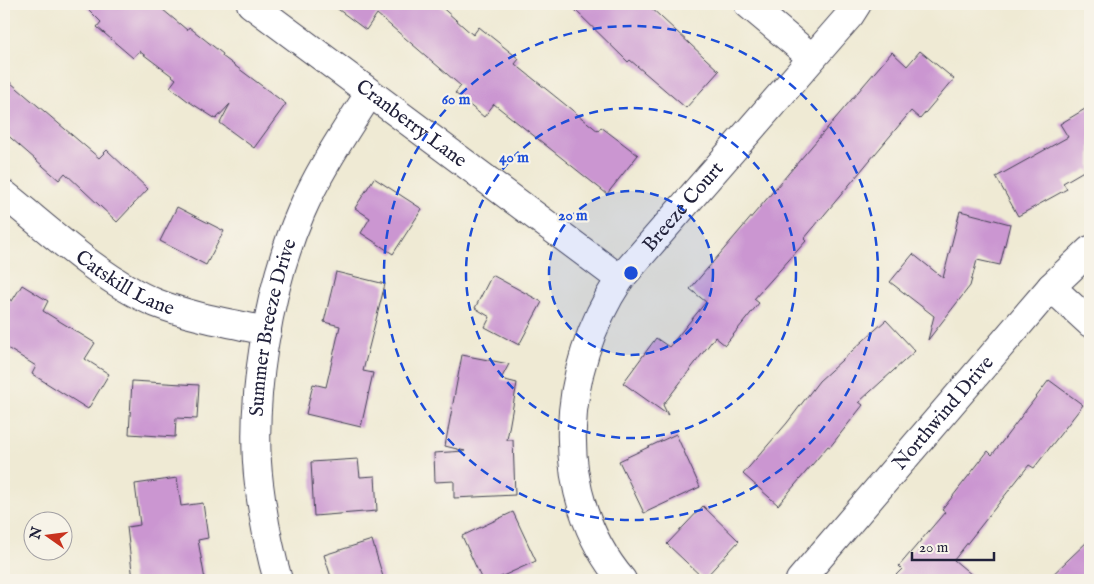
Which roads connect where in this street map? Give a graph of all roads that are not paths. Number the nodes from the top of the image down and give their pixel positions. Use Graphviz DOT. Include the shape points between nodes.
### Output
graph roads {
  1 [pos="251,4"];
  2 [pos="748,4"];
  3 [pos="857,4"];
  4 [pos="812,57"];
  5 [pos="369,94"];
  6 [pos="4,194"];
  7 [pos="1090,250"];
  8 [pos="620,279"];
  9 [pos="1051,287"];
  10 [pos="1090,323"];
  11 [pos="268,331"];
  12 [pos="278,580"];
  13 [pos="622,580"];
  14 [pos="800,580"];
  1 -- 5 [label="street, Cranberry Lane"];
  2 -- 4 [label="street"];
  3 -- 4 [label="street, Breeze Court"];
  4 -- 8 [label="street, Breeze Court"];
  5 -- 8 [label="street, Cranberry Lane"];
  5 -- 11 [label="street, Summer Breeze Drive" via="301,211 278,281"];
  6 -- 11 [label="street, Catskill Lane" via="117,282 155,302"];
  7 -- 9 [label="street, Northwind Drive"];
  8 -- 13 [label="street, Breeze Court" via="602,306 578,373 571,460 580,499 595,539"];
  9 -- 10 [label="street"];
  9 -- 14 [label="street, Northwind Drive"];
  11 -- 12 [label="street, Summer Breeze Drive" via="256,425 258,482"];
}
